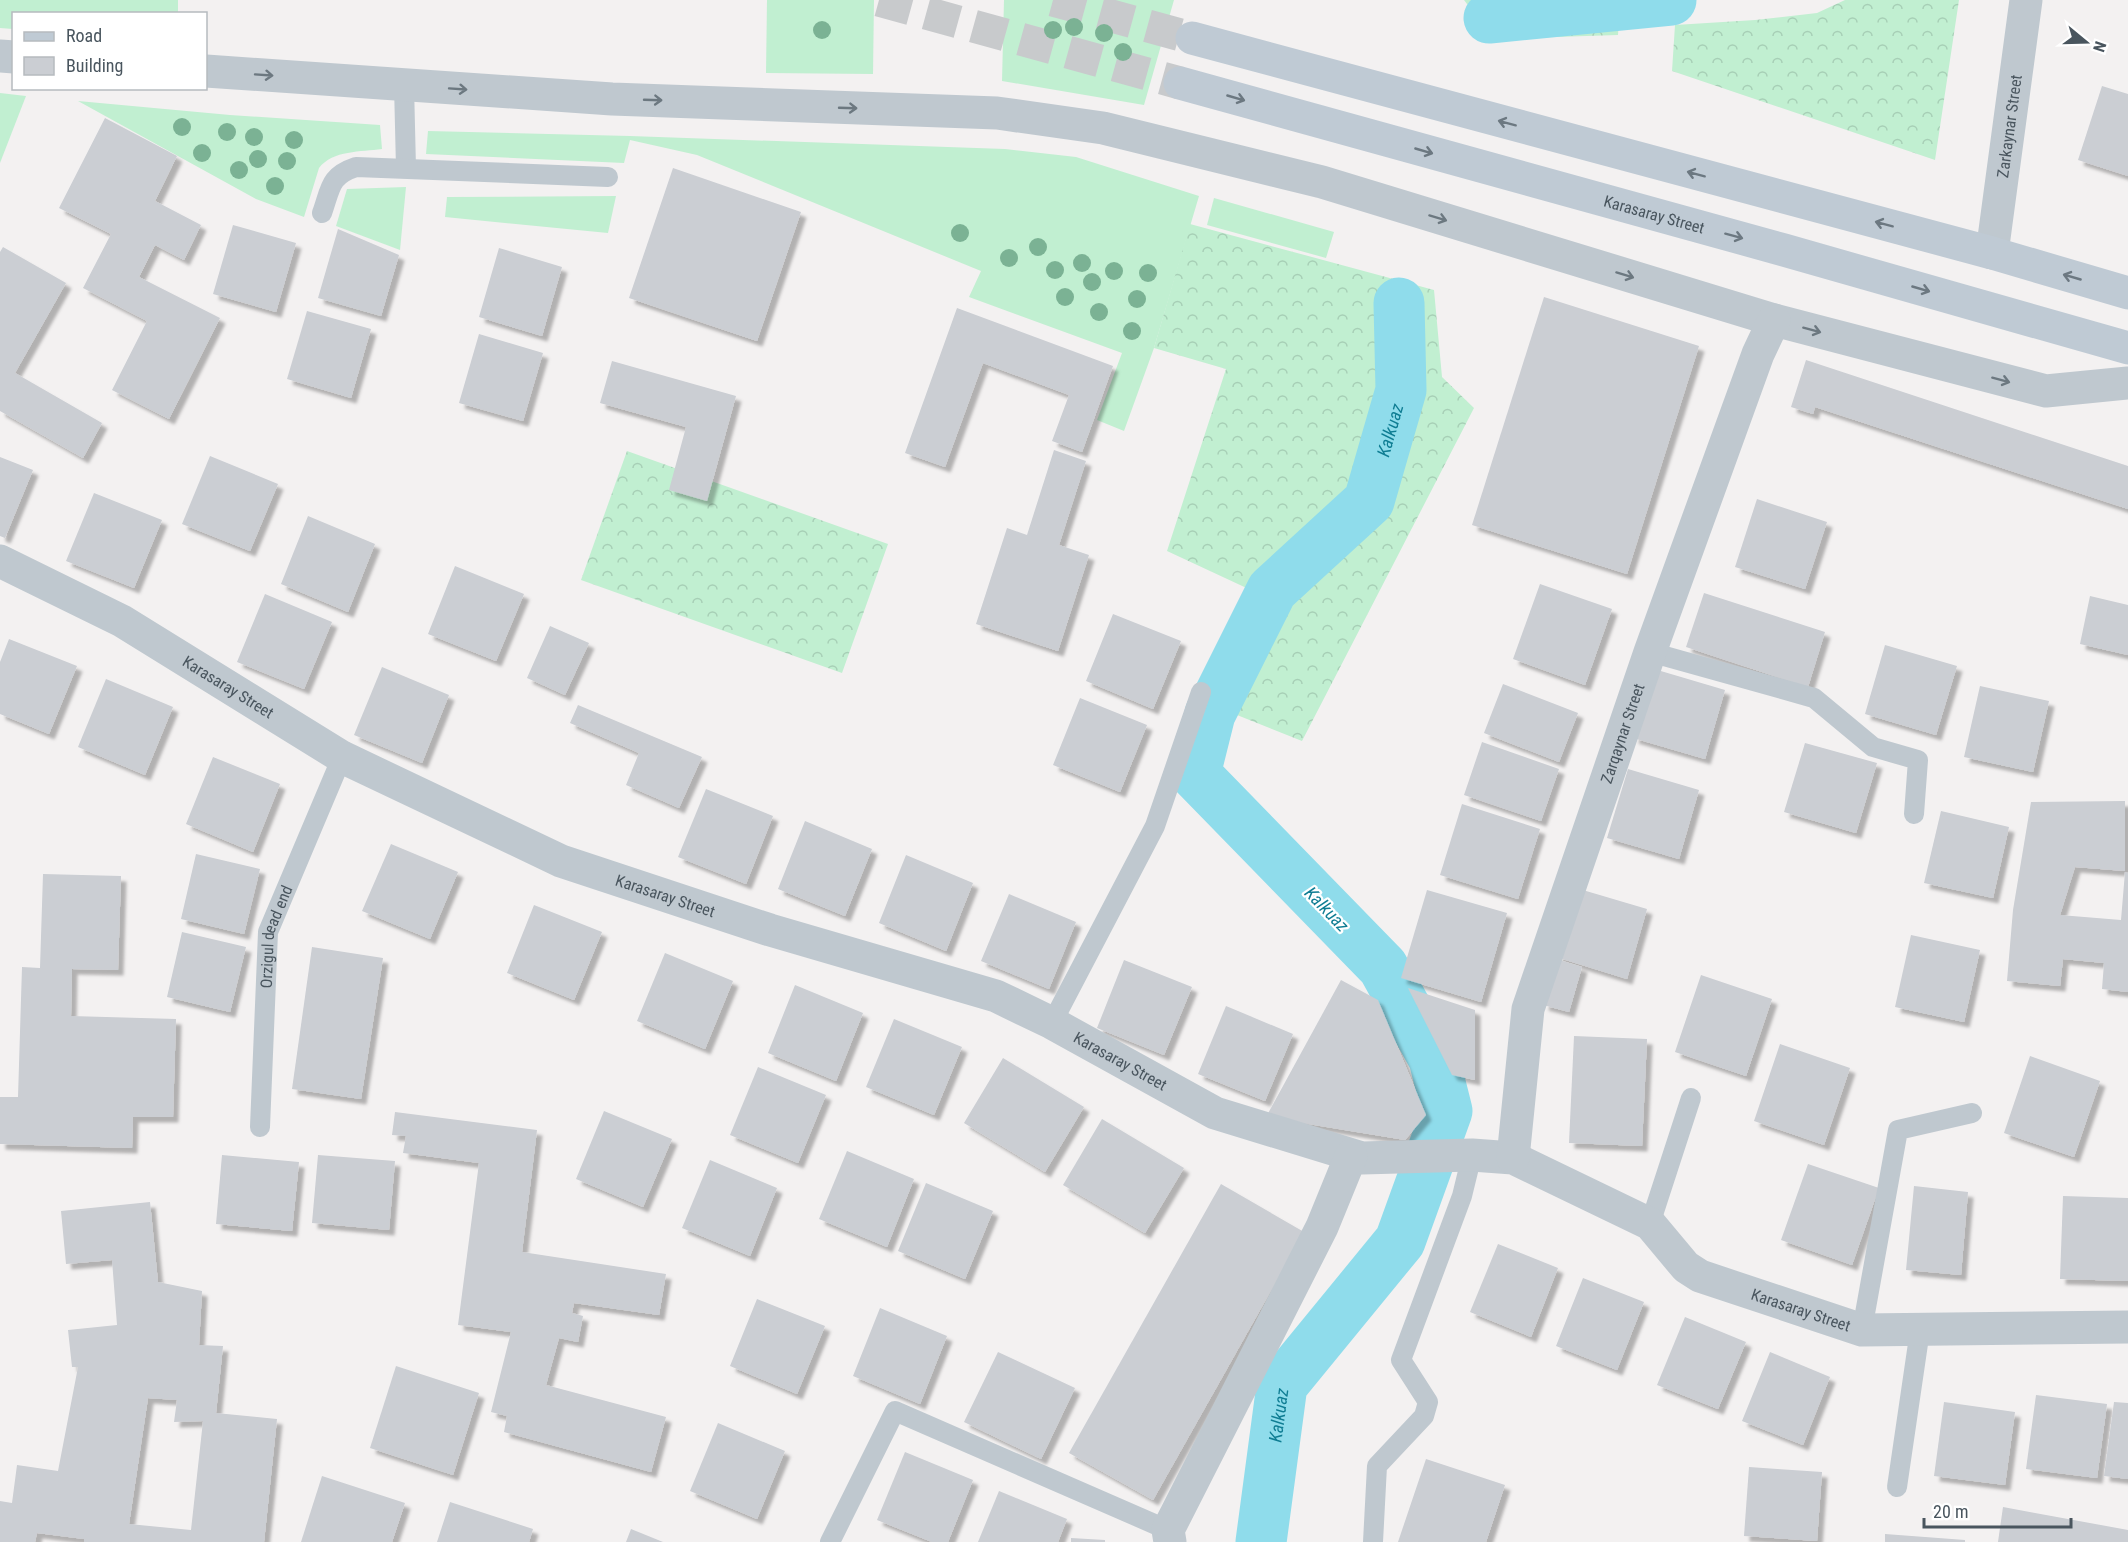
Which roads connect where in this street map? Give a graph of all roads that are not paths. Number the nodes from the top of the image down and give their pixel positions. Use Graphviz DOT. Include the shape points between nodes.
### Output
graph roads {
  1 [pos="2026,0"];
  2 [pos="1192,38"];
  3 [pos="207,71"];
  4 [pos="1180,83"];
  5 [pos="404,85"];
  6 [pos="406,168"];
  7 [pos="608,177"];
  8 [pos="322,213"];
  9 [pos="1992,253"];
  10 [pos="2128,293"];
  11 [pos="1774,320"];
  12 [pos="2128,348"];
  13 [pos="2128,383"];
  14 [pos="0,561"];
  15 [pos="1650,652"];
  16 [pos="1201,692"];
  17 [pos="342,757"];
  18 [pos="1914,814"];
  19 [pos="1052,1023"];
  20 [pos="1691,1098"];
  21 [pos="1972,1113"];
  22 [pos="260,1127"];
  23 [pos="1471,1155"];
  24 [pos="1357,1157"];
  25 [pos="1513,1158"];
  26 [pos="1650,1224"];
  27 [pos="2128,1327"];
  28 [pos="1862,1330"];
  29 [pos="1920,1330"];
  30 [pos="1897,1487"];
  31 [pos="1168,1536"];
  32 [pos="830,1542"];
  33 [pos="1373,1542"];
  1 -- 9 [label="street, Zarkaynar Street"];
  9 -- 2 [label="main road, one-way"];
  3 -- 5 [label="street, one-way"];
  4 -- 12 [label="main road, Karasaray Street, one-way"];
  5 -- 6 [label="lane"];
  5 -- 11 [label="street, one-way" via="612,99 997,113 1103,128 1322,182"];
  6 -- 7 [label="lane"];
  6 -- 8 [label="lane" via="356,166 342,172 333,180"];
  10 -- 9 [label="main road, one-way"];
  11 -- 13 [label="street, one-way" via="2046,392"];
  11 -- 15 [label="street, Zarqaynar Street" via="1758,354"];
  14 -- 17 [label="street, Karasaray Street" via="122,621"];
  15 -- 18 [label="lane" via="1814,698 1873,747 1918,760"];
  15 -- 25 [label="street, Zarqaynar Street" via="1528,1009"];
  16 -- 19 [label="lane" via="1155,826"];
  17 -- 19 [label="street, Karasaray Street" via="561,861 770,930 996,996"];
  17 -- 22 [label="lane, Orzigul dead end" via="268,932"];
  19 -- 24 [label="street, Karasaray Street" via="1215,1113"];
  20 -- 26 [label="lane"];
  21 -- 28 [label="lane" via="1898,1130"];
  23 -- 24 [label="street, Karasaray Street"];
  23 -- 25 [label="street, Karasaray Street"];
  23 -- 33 [label="lane" via="1462,1196 1401,1360 1428,1402 1424,1416 1377,1466"];
  24 -- 31 [label="street"];
  25 -- 26 [label="street, Karasaray Street"];
  26 -- 28 [label="street, Karasaray Street" via="1686,1267 1700,1276"];
  27 -- 29 [label="street, Karasaray Street"];
  28 -- 29 [label="street, Karasaray Street"];
  29 -- 30 [label="lane"];
  31 -- 32 [label="lane" via="895,1411"];
}
